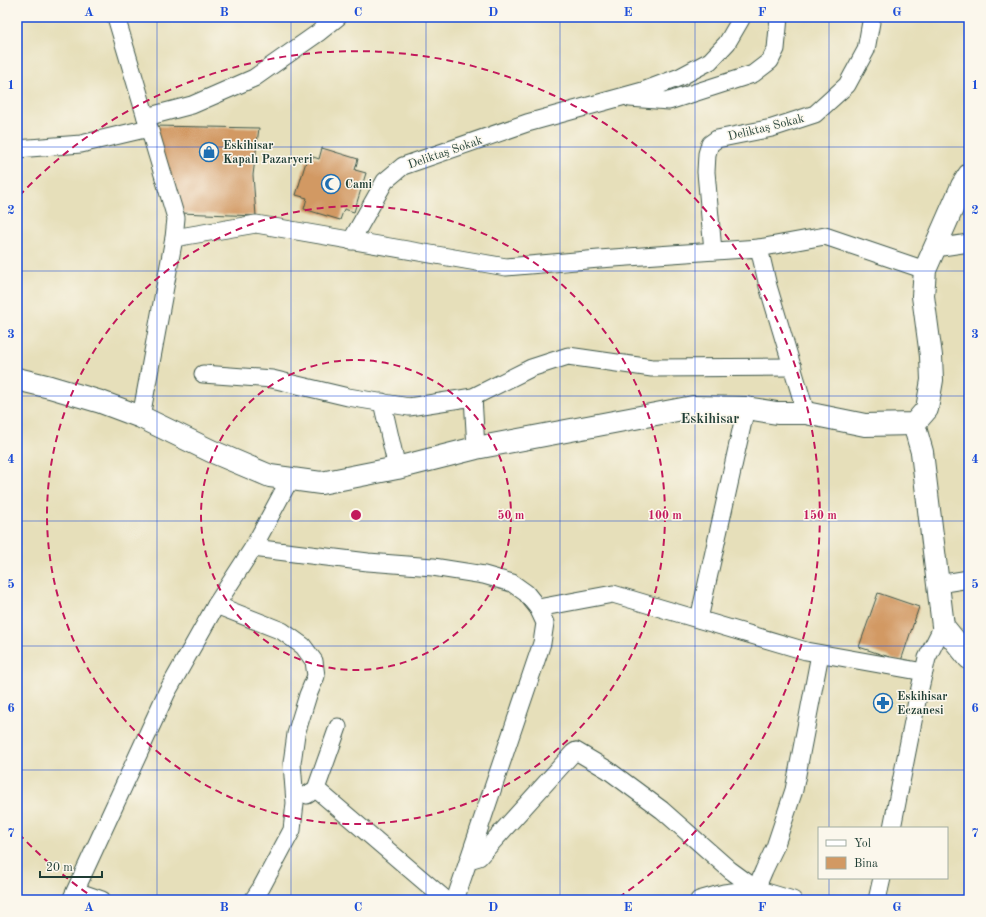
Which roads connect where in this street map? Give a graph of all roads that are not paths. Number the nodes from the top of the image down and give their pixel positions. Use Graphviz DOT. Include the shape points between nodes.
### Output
graph roads {
  1 [pos="116,17"];
  2 [pos="338,17"];
  3 [pos="741,17"];
  4 [pos="779,17"];
  5 [pos="870,17"];
  6 [pos="620,97"];
  7 [pos="148,123"];
  8 [pos="17,149"];
  9 [pos="969,175"];
  10 [pos="174,238"];
  11 [pos="351,241"];
  12 [pos="969,244"];
  13 [pos="759,248"];
  14 [pos="935,248"];
  15 [pos="712,251"];
  16 [pos="925,270"];
  17 [pos="793,367"];
  18 [pos="203,374"];
  19 [pos="17,379"];
  20 [pos="473,397"];
  21 [pos="382,402"];
  22 [pos="746,408"];
  23 [pos="806,413"];
  24 [pos="141,417"];
  25 [pos="914,424"];
  26 [pos="476,448"];
  27 [pos="397,468"];
  28 [pos="290,479"];
  29 [pos="253,548"];
  30 [pos="969,579"];
  31 [pos="938,584"];
  32 [pos="216,605"];
  33 [pos="538,608"];
  34 [pos="699,619"];
  35 [pos="943,626"];
  36 [pos="820,654"];
  37 [pos="969,658"];
  38 [pos="924,672"];
  39 [pos="338,727"];
  40 [pos="316,789"];
  41 [pos="295,803"];
  42 [pos="892,827"];
  43 [pos="469,860"];
  44 [pos="882,879"];
  45 [pos="756,889"];
  46 [pos="74,895"];
  47 [pos="102,900"];
  48 [pos="253,900"];
  49 [pos="446,900"];
  50 [pos="455,900"];
  51 [pos="699,900"];
  52 [pos="793,900"];
  53 [pos="877,900"];
  1 -- 7 [label="street"];
  2 -- 7 [label="street" via="254,78"];
  3 -- 6 [label="street, Deliktaş Sokak" via="727,44 710,61 680,77"];
  4 -- 6 [label="street, Deliktaş Sokak" via="776,48 770,61 753,74 669,101"];
  5 -- 15 [label="street, Deliktaş Sokak" via="866,50 847,84 815,114 772,128 717,139 710,144 706,172"];
  6 -- 11 [label="street, Deliktaş Sokak" via="527,123 403,166 385,181"];
  7 -- 8 [label="street" via="81,144"];
  7 -- 10 [label="street" via="176,218"];
  9 -- 14 [label="street"];
  10 -- 11 [label="street" via="256,224"];
  10 -- 24 [label="street"];
  11 -- 15 [label="street" via="506,267"];
  12 -- 14 [label="street"];
  13 -- 15 [label="street"];
  13 -- 16 [label="street" via="825,236"];
  13 -- 17 [label="street"];
  14 -- 16 [label="street"];
  16 -- 25 [label="street" via="923,296 932,380 927,409"];
  17 -- 20 [label="street" via="652,368 568,356 531,368"];
  17 -- 23 [label="street"];
  18 -- 21 [label="street" via="272,379 348,397"];
  19 -- 24 [label="street" via="101,402"];
  20 -- 21 [label="street" via="409,407"];
  20 -- 26 [label="street"];
  21 -- 27 [label="street"];
  22 -- 23 [label="street" via="777,413"];
  22 -- 26 [label="street" via="693,407"];
  22 -- 34 [label="street"];
  23 -- 25 [label="street" via="865,425"];
  24 -- 28 [label="street" via="229,460 270,476"];
  25 -- 31 [label="street" via="922,452"];
  26 -- 27 [label="street"];
  27 -- 28 [label="street" via="321,483"];
  28 -- 29 [label="street"];
  29 -- 32 [label="street"];
  29 -- 33 [label="street" via="433,567 484,575 512,583 526,593"];
  30 -- 31 [label="street"];
  31 -- 35 [label="street"];
  32 -- 41 [label="street" via="282,631 303,646 314,661 316,676 296,734 292,764"];
  32 -- 46 [label="street" via="167,692"];
  33 -- 34 [label="street" via="613,594"];
  33 -- 43 [label="street" via="545,623 542,644"];
  34 -- 36 [label="street"];
  35 -- 37 [label="street"];
  35 -- 38 [label="street" via="927,658"];
  36 -- 38 [label="street"];
  36 -- 45 [label="street" via="794,790 775,848"];
  38 -- 42 [label="street"];
  39 -- 40 [label="street"];
  40 -- 41 [label="street"];
  40 -- 49 [label="street"];
  41 -- 48 [label="street" via="292,830"];
  43 -- 45 [label="street" via="479,857 576,751 608,770 662,810 730,870"];
  43 -- 50 [label="street"];
  44 -- 53 [label="street"];
  45 -- 51 [label="street"];
  45 -- 52 [label="street"];
  46 -- 47 [label="street"];
}
